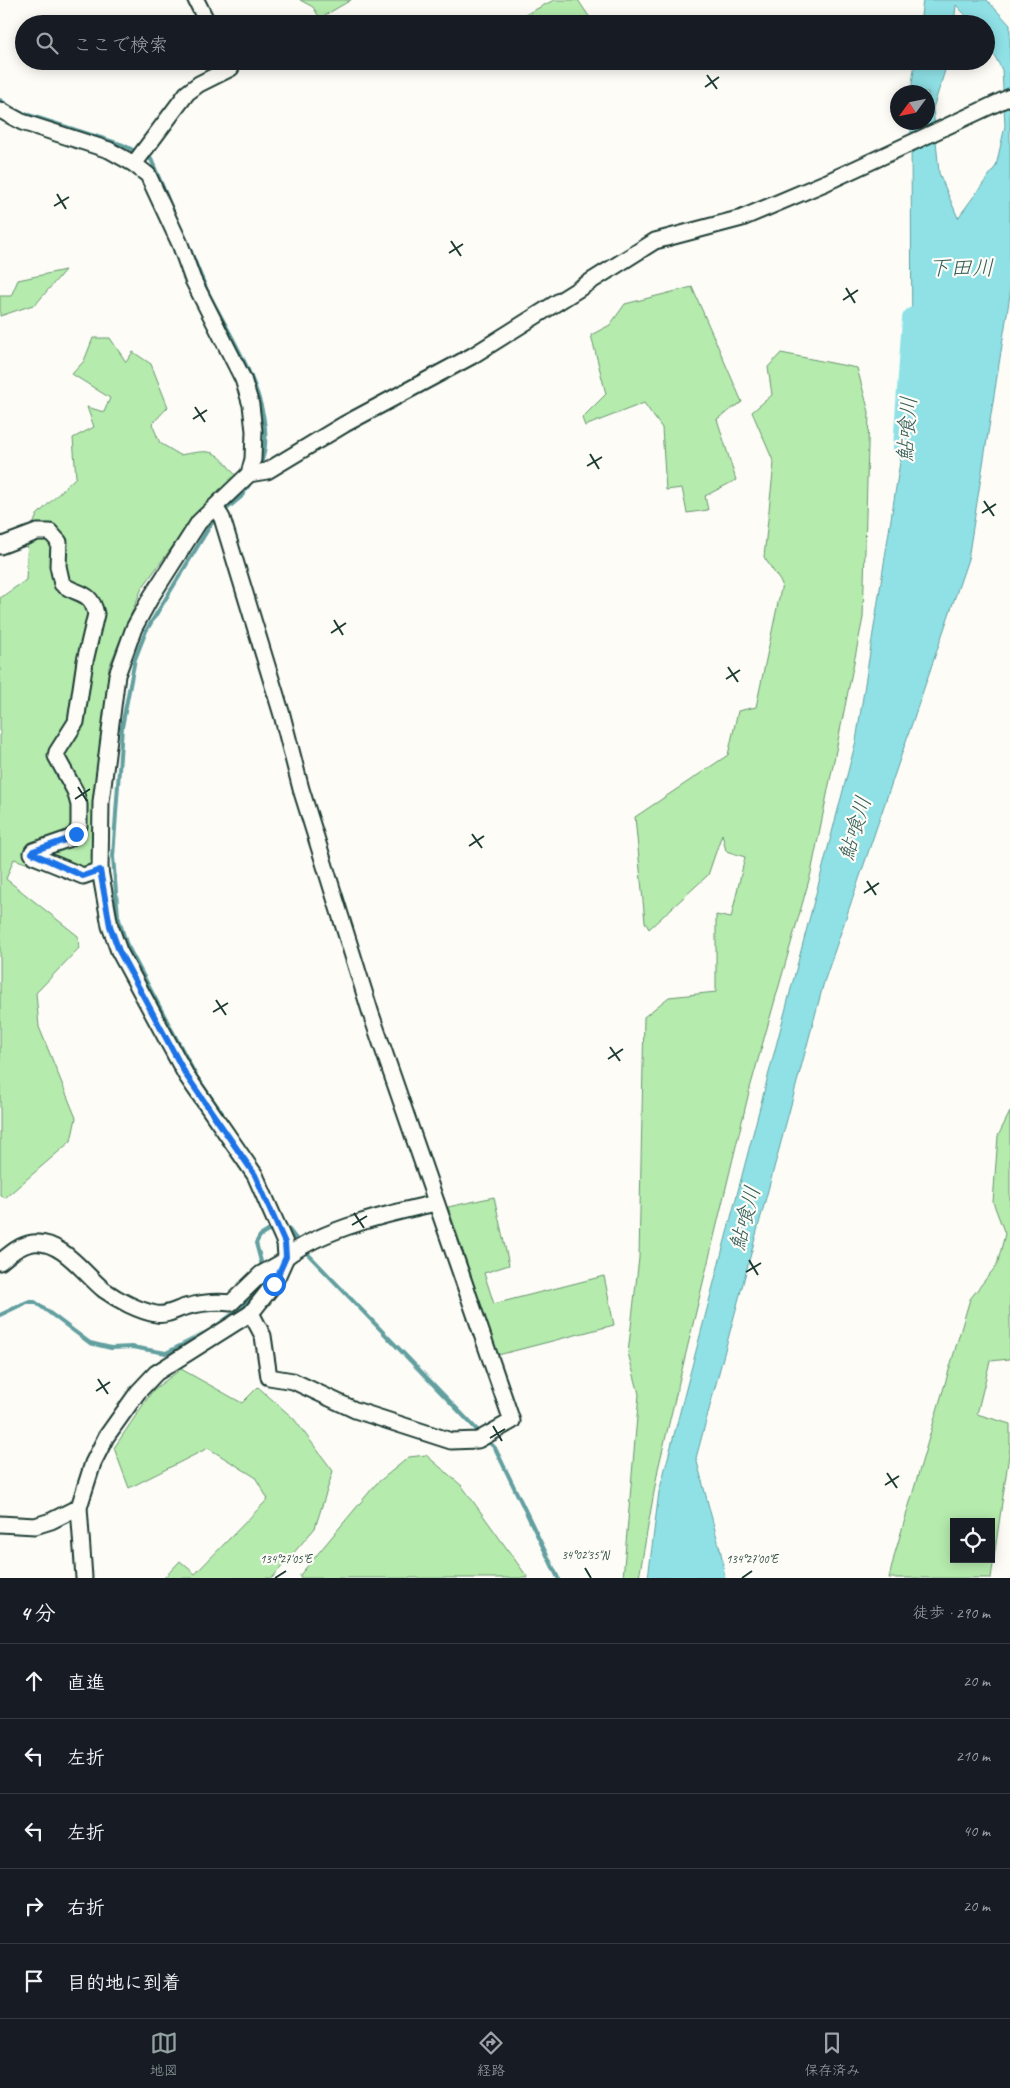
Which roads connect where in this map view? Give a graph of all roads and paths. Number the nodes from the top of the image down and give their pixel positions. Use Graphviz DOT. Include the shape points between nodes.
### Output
graph roads {
  1 [pos="196,0"];
  2 [pos="204,15"];
  3 [pos="227,70"];
  4 [pos="1010,97"];
  5 [pos="0,110"];
  6 [pos="140,157"];
  7 [pos="254,474"];
  8 [pos="219,512"];
  9 [pos="0,546"];
  10 [pos="100,870"];
  11 [pos="436,1203"];
  12 [pos="293,1253"];
  13 [pos="0,1262"];
  14 [pos="251,1313"];
  15 [pos="79,1507"];
  16 [pos="0,1524"];
  17 [pos="84,1578"];
  1 -- 2 [label="street"];
  3 -- 6 [label="street" via="187,93"];
  4 -- 7 [label="street" via="742,218 655,242 472,356 344,424 267,471"];
  5 -- 6 [label="street" via="22,122"];
  6 -- 7 [label="street" via="193,280 244,379 254,431"];
  7 -- 8 [label="street"];
  8 -- 10 [label="street" via="200,522 151,597 134,628 117,675 101,802"];
  8 -- 11 [label="street" via="370,1014"];
  9 -- 10 [label="street" via="37,532 50,532 59,542 58,566 62,584 87,596 95,609 76,722 56,756 76,792 79,826 76,834 68,839 32,853 83,876"];
  10 -- 12 [label="street" via="110,926 119,951 186,1075 255,1175 285,1243"];
  11 -- 12 [label="street" via="390,1214"];
  11 -- 14 [label="street" via="512,1421 492,1433 478,1440 451,1441 355,1410 293,1381 269,1377 263,1336"];
  12 -- 13 [label="street" via="265,1272 231,1303 201,1304 167,1314 155,1314 122,1301 63,1253 41,1243 14,1250"];
  12 -- 14 [label="street"];
  14 -- 15 [label="street" via="156,1373 138,1392 106,1437"];
  15 -- 16 [label="street" via="34,1526"];
  15 -- 17 [label="street"];
}
